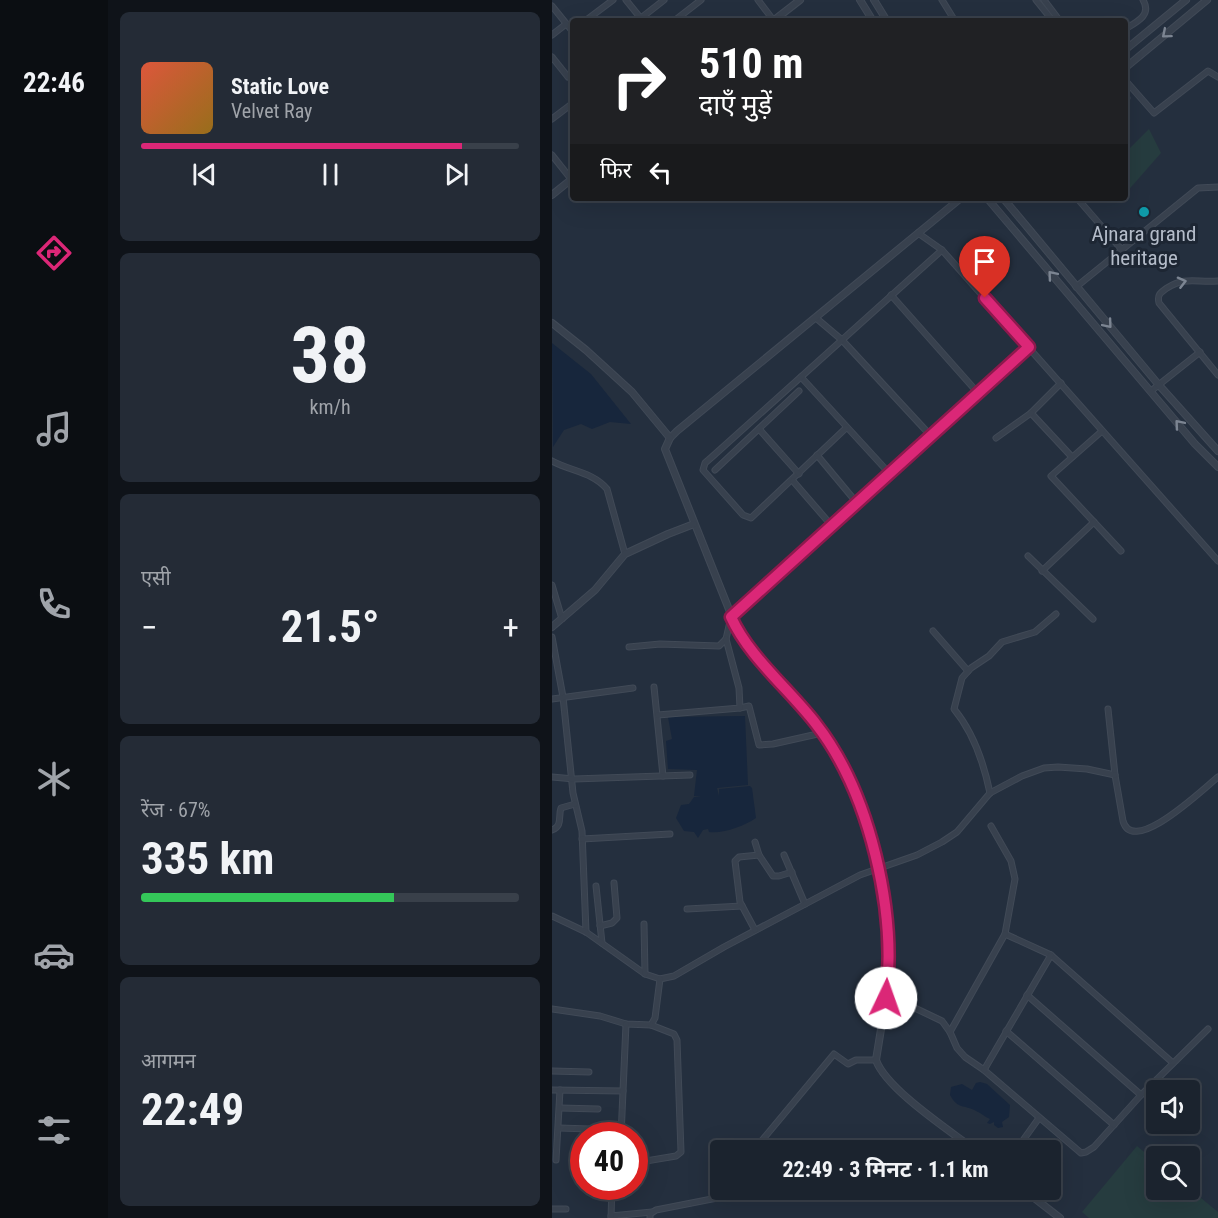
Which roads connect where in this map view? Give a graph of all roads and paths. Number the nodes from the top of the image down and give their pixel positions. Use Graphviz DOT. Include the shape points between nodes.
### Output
graph roads {
  1 [pos="613,0"];
  2 [pos="626,0"];
  3 [pos="664,0"];
  4 [pos="758,0"];
  5 [pos="800,0"];
  6 [pos="860,0"];
  7 [pos="874,0"];
  8 [pos="942,0"];
  9 [pos="1036,0"];
  10 [pos="1044,0"];
  11 [pos="1143,0"];
  12 [pos="1186,0"];
  13 [pos="1207,0"];
  14 [pos="699,1"];
  15 [pos="552,6"];
  16 [pos="589,18"];
  17 [pos="640,18"];
  18 [pos="644,18"];
  19 [pos="678,18"];
  20 [pos="771,18"];
  21 [pos="777,18"];
  22 [pos="871,18"];
  23 [pos="885,18"];
  24 [pos="952,18"];
  25 [pos="1051,18"];
  26 [pos="1058,18"];
  27 [pos="566,24"];
  28 [pos="1128,27"];
  29 [pos="570,28"];
  30 [pos="552,35"];
  31 [pos="1128,42"];
  32 [pos="1131,45"];
  33 [pos="1128,48"];
  34 [pos="552,57"];
  35 [pos="1128,66"];
  36 [pos="568,77"];
  37 [pos="1218,77"];
  38 [pos="1128,83"];
  39 [pos="1132,88"];
  40 [pos="1128,91"];
  41 [pos="570,105"];
  42 [pos="552,108"];
  43 [pos="555,117"];
  44 [pos="552,155"];
  45 [pos="570,176"];
  46 [pos="570,180"];
  47 [pos="1218,187"];
  48 [pos="552,195"];
  49 [pos="957,201"];
  50 [pos="990,201"];
  51 [pos="1006,201"];
  52 [pos="1079,201"];
  53 [pos="918,233"];
  54 [pos="942,250"];
  55 [pos="1122,250"];
  56 [pos="1218,281"];
  57 [pos="1076,287"];
  58 [pos="891,295"];
  59 [pos="816,318"];
  60 [pos="552,323"];
  61 [pos="842,340"];
  62 [pos="1029,347"];
  63 [pos="1200,352"];
  64 [pos="1218,375"];
  65 [pos="801,377"];
  66 [pos="1061,383"];
  67 [pos="1158,384"];
  68 [pos="800,391"];
  69 [pos="1151,391"];
  70 [pos="978,393"];
  71 [pos="1031,413"];
  72 [pos="750,422"];
  73 [pos="846,428"];
  74 [pos="758,430"];
  75 [pos="1102,431"];
  76 [pos="931,436"];
  77 [pos="670,438"];
  78 [pos="996,438"];
  79 [pos="1218,451"];
  80 [pos="817,455"];
  81 [pos="1072,457"];
  82 [pos="552,461"];
  83 [pos="1218,467"];
  84 [pos="715,470"];
  85 [pos="799,474"];
  86 [pos="890,474"];
  87 [pos="793,481"];
  88 [pos="858,503"];
  89 [pos="1094,522"];
  90 [pos="694,524"];
  91 [pos="832,526"];
  92 [pos="1121,551"];
  93 [pos="626,554"];
  94 [pos="1028,556"];
  95 [pos="1218,561"];
  96 [pos="1042,571"];
  97 [pos="552,585"];
  98 [pos="1056,614"];
  99 [pos="731,617"];
  100 [pos="562,619"];
  101 [pos="1093,619"];
  102 [pos="552,627"];
  103 [pos="933,631"];
  104 [pos="552,637"];
  105 [pos="726,639"];
  106 [pos="629,647"];
  107 [pos="968,670"];
  108 [pos="654,687"];
  109 [pos="633,688"];
  110 [pos="563,698"];
  111 [pos="552,699"];
  112 [pos="740,708"];
  113 [pos="1108,709"];
  114 [pos="658,715"];
  115 [pos="822,733"];
  116 [pos="690,775"];
  117 [pos="1115,775"];
  118 [pos="663,776"];
  119 [pos="552,777"];
  120 [pos="1218,777"];
  121 [pos="571,778"];
  122 [pos="990,793"];
  123 [pos="575,804"];
  124 [pos="991,826"];
  125 [pos="552,830"];
  126 [pos="670,834"];
  127 [pos="582,839"];
  128 [pos="755,842"];
  129 [pos="759,855"];
  130 [pos="784,855"];
  131 [pos="878,867"];
  132 [pos="792,872"];
  133 [pos="614,883"];
  134 [pos="596,886"];
  135 [pos="806,904"];
  136 [pos="742,906"];
  137 [pos="687,909"];
  138 [pos="552,916"];
  139 [pos="644,924"];
  140 [pos="600,926"];
  141 [pos="755,930"];
  142 [pos="586,932"];
  143 [pos="1005,934"];
  144 [pos="602,943"];
  145 [pos="1051,955"];
  146 [pos="645,974"];
  147 [pos="660,980"];
  148 [pos="1027,994"];
  149 [pos="886,998"];
  150 [pos="552,1008"];
  151 [pos="627,1024"];
  152 [pos="651,1025"];
  153 [pos="1208,1029"];
  154 [pos="1006,1031"];
  155 [pos="950,1032"];
  156 [pos="876,1060"];
  157 [pos="1173,1063"];
  158 [pos="984,1070"];
  159 [pos="552,1071"];
  160 [pos="589,1072"];
  161 [pos="552,1090"];
  162 [pos="560,1090"];
  163 [pos="623,1091"];
  164 [pos="1141,1095"];
  165 [pos="560,1108"];
  166 [pos="598,1109"];
  167 [pos="1040,1118"];
  168 [pos="622,1122"];
  169 [pos="1114,1125"];
  170 [pos="559,1128"];
  171 [pos="570,1129"];
  172 [pos="762,1140"];
  173 [pos="962,1140"];
  174 [pos="1024,1140"];
  175 [pos="556,1160"];
  176 [pos="648,1160"];
  177 [pos="710,1199"];
  178 [pos="612,1200"];
  179 [pos="1036,1200"];
  180 [pos="552,1209"];
  181 [pos="566,1209"];
  182 [pos="651,1215"];
  183 [pos="611,1217"];
  184 [pos="1059,1218"];
  1 -- 16 [label="street"];
  2 -- 17 [label="street"];
  3 -- 18 [label="street"];
  4 -- 20 [label="street"];
  5 -- 21 [label="street"];
  6 -- 22 [label="street"];
  7 -- 23 [label="street"];
  8 -- 24 [label="street"];
  9 -- 25 [label="street"];
  10 -- 26 [label="street"];
  11 -- 28 [label="street" via="1146,13"];
  12 -- 32 [label="street"];
  13 -- 35 [label="street, one-way"];
  14 -- 19 [label="street"];
  15 -- 27 [label="street"];
  27 -- 29 [label="street"];
  27 -- 30 [label="street"];
  31 -- 32 [label="street"];
  32 -- 33 [label="street"];
  34 -- 36 [label="street"];
  37 -- 39 [label="street" via="1208,71 1156,112"];
  38 -- 39 [label="street"];
  39 -- 40 [label="street"];
  41 -- 43 [label="street"];
  42 -- 43 [label="street"];
  44 -- 45 [label="street"];
  46 -- 48 [label="street"];
  47 -- 55 [label="street" via="1198,188"];
  49 -- 53 [label="street"];
  69 -- 50 [label="street, one-way"];
  51 -- 57 [label="street"];
  52 -- 55 [label="street"];
  53 -- 54 [label="street"];
  53 -- 59 [label="street"];
  54 -- 58 [label="street"];
  54 -- 62 [label="street"];
  55 -- 57 [label="street"];
  63 -- 56 [label="street, one-way" via="1158,298 1178,281"];
  57 -- 67 [label="street, one-way"];
  58 -- 61 [label="street"];
  58 -- 70 [label="street"];
  59 -- 61 [label="street"];
  59 -- 77 [label="street"];
  60 -- 77 [label="street" via="632,392"];
  61 -- 65 [label="street"];
  61 -- 76 [label="street"];
  62 -- 66 [label="street"];
  62 -- 70 [label="street"];
  63 -- 64 [label="street"];
  63 -- 67 [label="street"];
  65 -- 72 [label="street"];
  65 -- 73 [label="street"];
  66 -- 71 [label="street"];
  66 -- 75 [label="street"];
  67 -- 69 [label="street"];
  67 -- 79 [label="street"];
  68 -- 74 [label="street"];
  83 -- 69 [label="street, one-way"];
  70 -- 76 [label="street"];
  71 -- 78 [label="street"];
  71 -- 81 [label="street"];
  72 -- 74 [label="street"];
  72 -- 87 [label="street" via="705,463 703,470 746,518 754,516"];
  73 -- 80 [label="street"];
  73 -- 86 [label="street"];
  74 -- 84 [label="street"];
  74 -- 85 [label="street"];
  75 -- 81 [label="street"];
  75 -- 95 [label="street"];
  76 -- 86 [label="street"];
  77 -- 90 [label="street" via="665,452"];
  80 -- 85 [label="street"];
  80 -- 88 [label="street"];
  81 -- 89 [label="street" via="1051,476"];
  82 -- 93 [label="street" via="593,477 607,489"];
  85 -- 87 [label="street"];
  86 -- 88 [label="street"];
  87 -- 91 [label="street"];
  88 -- 91 [label="street"];
  89 -- 92 [label="street"];
  89 -- 96 [label="street"];
  90 -- 93 [label="street"];
  90 -- 99 [label="street"];
  91 -- 99 [label="street"];
  93 -- 100 [label="street"];
  94 -- 96 [label="street"];
  96 -- 101 [label="street"];
  97 -- 100 [label="street"];
  98 -- 107 [label="street" via="1035,632 1002,642"];
  99 -- 105 [label="street"];
  99 -- 115 [label="street" via="746,645"];
  100 -- 102 [label="street"];
  103 -- 107 [label="street"];
  104 -- 110 [label="street"];
  105 -- 106 [label="street" via="719,646"];
  105 -- 112 [label="street"];
  107 -- 122 [label="street" via="954,709 974,742"];
  108 -- 114 [label="street"];
  109 -- 110 [label="street"];
  110 -- 111 [label="street"];
  110 -- 121 [label="street"];
  112 -- 114 [label="street"];
  112 -- 115 [label="street" via="749,706 759,746"];
  113 -- 117 [label="street"];
  114 -- 118 [label="street"];
  115 -- 131 [label="street" via="854,790"];
  116 -- 118 [label="street"];
  117 -- 120 [label="street" via="1125,827 1131,832 1157,825"];
  117 -- 122 [label="street" via="1087,769 1044,768"];
  118 -- 121 [label="street"];
  119 -- 121 [label="street"];
  121 -- 123 [label="street"];
  122 -- 131 [label="street" via="957,832 942,842"];
  123 -- 125 [label="street" via="561,808 558,827"];
  123 -- 127 [label="street"];
  124 -- 143 [label="street" via="1011,861 1015,879"];
  126 -- 127 [label="street"];
  127 -- 142 [label="street"];
  128 -- 129 [label="street"];
  129 -- 132 [label="street" via="773,876"];
  129 -- 136 [label="street" via="735,861"];
  130 -- 132 [label="street"];
  131 -- 135 [label="street"];
  131 -- 149 [label="street" via="887,934"];
  132 -- 135 [label="street"];
  133 -- 140 [label="street" via="617,918"];
  134 -- 140 [label="street"];
  135 -- 141 [label="street"];
  136 -- 137 [label="street"];
  136 -- 141 [label="street"];
  138 -- 142 [label="street"];
  139 -- 146 [label="street"];
  140 -- 144 [label="street"];
  141 -- 147 [label="street"];
  142 -- 144 [label="street"];
  143 -- 145 [label="street"];
  143 -- 155 [label="street"];
  144 -- 146 [label="street"];
  145 -- 148 [label="street"];
  145 -- 157 [label="street"];
  146 -- 147 [label="street"];
  147 -- 152 [label="street"];
  148 -- 154 [label="street"];
  148 -- 164 [label="street"];
  149 -- 155 [label="street" via="929,1014"];
  149 -- 156 [label="street"];
  150 -- 151 [label="street"];
  151 -- 152 [label="street"];
  151 -- 163 [label="street"];
  152 -- 176 [label="street" via="676,1036 681,1152"];
  153 -- 157 [label="street"];
  154 -- 158 [label="street"];
  154 -- 169 [label="street"];
  155 -- 158 [label="street" via="965,1057"];
  156 -- 172 [label="street" via="848,1064 834,1054"];
  156 -- 173 [label="street" via="896,1088"];
  157 -- 164 [label="street"];
  158 -- 167 [label="street"];
  159 -- 160 [label="street"];
  161 -- 162 [label="street"];
  162 -- 163 [label="street"];
  162 -- 165 [label="street"];
  163 -- 168 [label="street"];
  164 -- 169 [label="street"];
  165 -- 166 [label="street"];
  165 -- 170 [label="street"];
  167 -- 169 [label="street" via="1082,1153 1094,1147"];
  167 -- 174 [label="street"];
  170 -- 171 [label="street"];
  170 -- 175 [label="street"];
  177 -- 182 [label="street" via="663,1208"];
  178 -- 183 [label="street"];
  179 -- 184 [label="street"];
  180 -- 181 [label="street"];
  182 -- 183 [label="street"];
}
